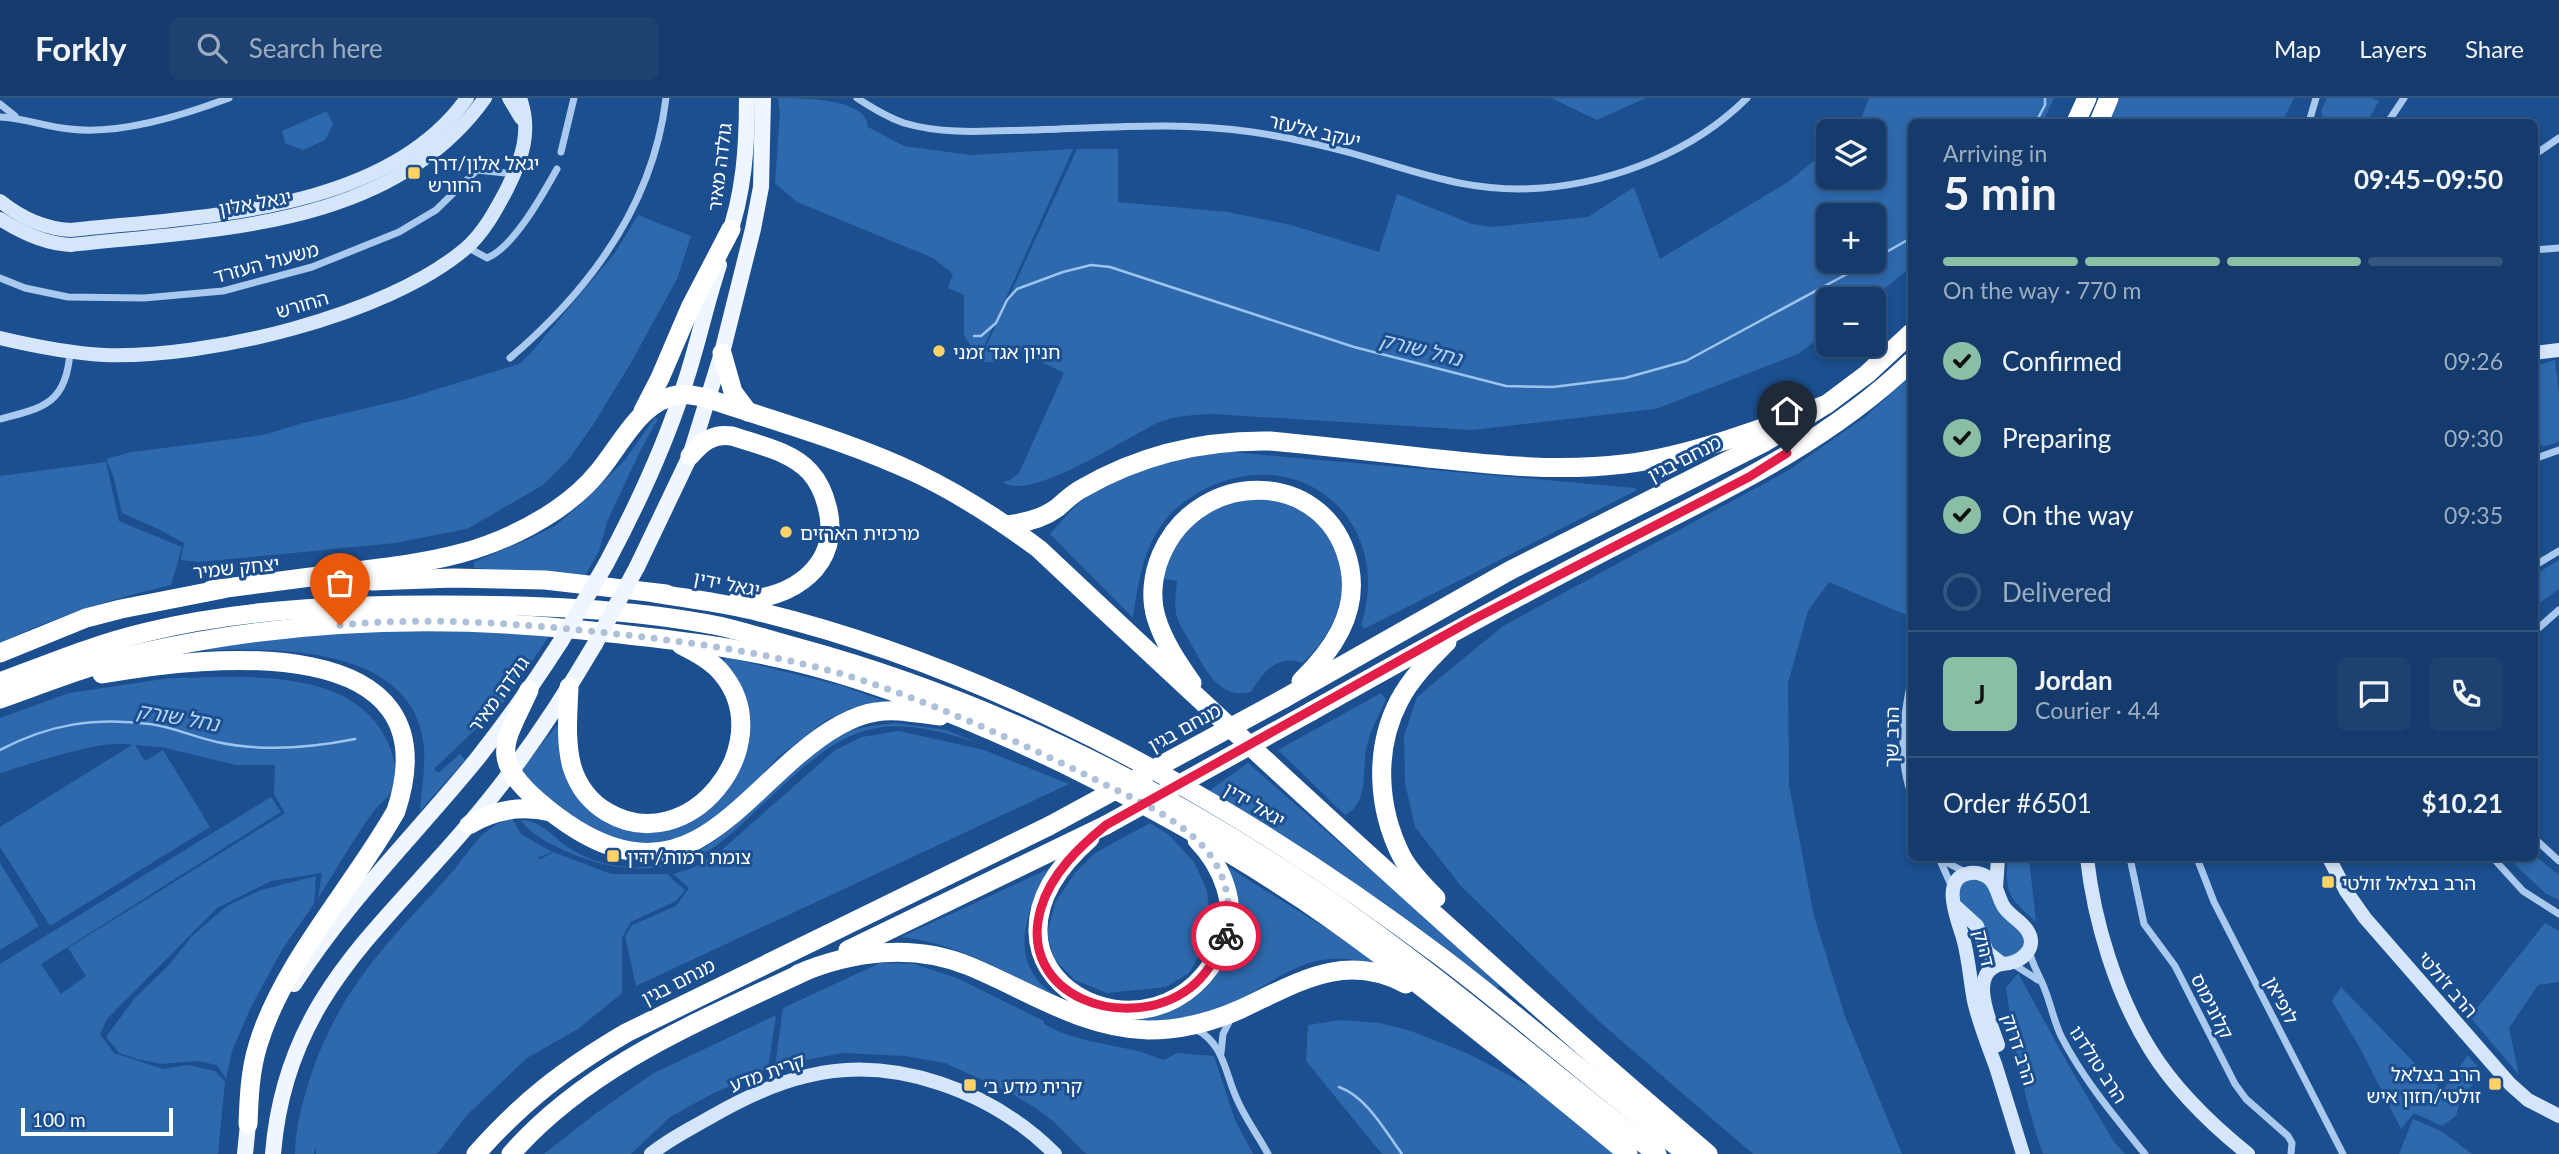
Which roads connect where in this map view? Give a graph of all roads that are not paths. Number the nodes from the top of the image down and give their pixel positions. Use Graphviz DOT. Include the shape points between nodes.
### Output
graph roads {
  1 [pos="229,98"];
  2 [pos="467,98"];
  3 [pos="485,98"];
  4 [pos="509,98"];
  5 [pos="520,98"];
  6 [pos="575,98"];
  7 [pos="666,98"];
  8 [pos="747,98"];
  9 [pos="763,98"];
  10 [pos="857,98"];
  11 [pos="1747,98"];
  12 [pos="2087,98"];
  13 [pos="2109,98"];
  14 [pos="2316,98"];
  15 [pos="2404,98"];
  16 [pos="0,104"];
  17 [pos="0,117"];
  18 [pos="18,118"];
  19 [pos="2077,119"];
  20 [pos="2100,119"];
  21 [pos="2310,119"];
  22 [pos="2390,119"];
  23 [pos="526,129"];
  24 [pos="2559,138"];
  25 [pos="561,152"];
  26 [pos="2538,152"];
  27 [pos="557,169"];
  28 [pos="514,174"];
  29 [pos="0,201"];
  30 [pos="0,219"];
  31 [pos="731,229"];
  32 [pos="467,247"];
  33 [pos="2559,248"];
  34 [pos="2538,250"];
  35 [pos="0,278"];
  36 [pos="1908,336"];
  37 [pos="0,338"];
  38 [pos="2559,349"];
  39 [pos="70,351"];
  40 [pos="2538,352"];
  41 [pos="722,353"];
  42 [pos="510,358"];
  43 [pos="1908,365"];
  44 [pos="682,394"];
  45 [pos="709,399"];
  46 [pos="1827,404"];
  47 [pos="748,412"];
  48 [pos="0,419"];
  49 [pos="636,423"];
  50 [pos="2559,450"];
  51 [pos="690,456"];
  52 [pos="2538,457"];
  53 [pos="1006,525"];
  54 [pos="2559,551"];
  55 [pos="2538,564"];
  56 [pos="211,590"];
  57 [pos="654,593"];
  58 [pos="2559,610"];
  59 [pos="1472,620"];
  60 [pos="2538,628"];
  61 [pos="664,639"];
  62 [pos="0,653"];
  63 [pos="0,682"];
  64 [pos="569,687"];
  65 [pos="529,690"];
  66 [pos="19,692"];
  67 [pos="1908,695"];
  68 [pos="0,699"];
  69 [pos="1283,699"];
  70 [pos="1218,717"];
  71 [pos="962,718"];
  72 [pos="511,774"];
  73 [pos="1908,780"];
  74 [pos="551,813"];
  75 [pos="469,825"];
  76 [pos="1181,825"];
  77 [pos="2538,842"];
  78 [pos="1079,843"];
  79 [pos="1940,861"];
  80 [pos="1945,861"];
  81 [pos="1992,861"];
  82 [pos="1996,861"];
  83 [pos="2087,861"];
  84 [pos="2131,861"];
  85 [pos="2198,861"];
  86 [pos="2331,861"];
  87 [pos="2496,861"];
  88 [pos="2559,861"];
  89 [pos="1971,873"];
  90 [pos="1996,888"];
  91 [pos="1953,889"];
  92 [pos="1954,905"];
  93 [pos="2559,914"];
  94 [pos="2029,950"];
  95 [pos="2007,964"];
  96 [pos="798,974"];
  97 [pos="2042,982"];
  98 [pos="1974,1000"];
  99 [pos="1533,1001"];
  100 [pos="1239,1009"];
  101 [pos="1181,1027"];
  102 [pos="1483,1036"];
  103 [pos="1221,1057"];
  104 [pos="2559,1116"];
  105 [pos="248,1124"];
  106 [pos="245,1154"];
  107 [pos="273,1154"];
  108 [pos="476,1154"];
  109 [pos="511,1154"];
  110 [pos="651,1154"];
  111 [pos="1055,1154"];
  112 [pos="1268,1154"];
  113 [pos="1628,1154"];
  114 [pos="1657,1154"];
  115 [pos="1687,1154"];
  116 [pos="1708,1154"];
  117 [pos="2024,1154"];
  118 [pos="2033,1154"];
  119 [pos="2145,1154"];
  120 [pos="2248,1154"];
  121 [pos="2291,1154"];
  122 [pos="2343,1154"];
  1 -- 18 [label="street" via="129,126 93,131"];
  2 -- 29 [label="street, יגאל אלון" via="450,119 384,168 341,187 280,204 58,230 36,223"];
  3 -- 30 [label="street, יגאל אלון" via="460,129 392,180 358,196 283,218 71,245 45,241"];
  4 -- 23 [label="street"];
  5 -- 23 [label="street, החורש"];
  6 -- 25 [label="street"];
  7 -- 42 [label="street" via="649,173 619,233 548,326"];
  8 -- 31 [label="main road, גולדה מאיר" via="744,167"];
  9 -- 41 [label="main road, גולדה מאיר" via="761,187"];
  10 -- 11 [label="street, יעקב אלעזר" via="904,123 936,130 1168,126 1250,132 1328,147 1444,181 1492,188 1592,181 1643,165 1691,141"];
  12 -- 19 [label="highway"];
  13 -- 20 [label="highway"];
  14 -- 21 [label="street"];
  15 -- 22 [label="street"];
  16 -- 18 [label="street"];
  17 -- 18 [label="street"];
  23 -- 28 [label="street, החורש"];
  24 -- 26 [label="street"];
  27 -- 32 [label="street" via="539,203 500,250 487,258"];
  28 -- 32 [label="street, החורש" via="497,208"];
  28 -- 35 [label="street, משעול העזרד" via="477,170 436,209 399,232 312,267 223,291 144,298 68,297"];
  31 -- 44 [label="main road, גולדה מאיר"];
  31 -- 49 [label="highway"];
  32 -- 39 [label="street, החורש" via="447,263 378,300 275,332 149,354"];
  33 -- 34 [label="street"];
  36 -- 46 [label="highway, מנחם בגין"];
  37 -- 39 [label="street, החורש"];
  38 -- 40 [label="street"];
  39 -- 48 [label="street" via="65,382 48,405"];
  41 -- 45 [label="main road, גולדה מאיר"];
  41 -- 47 [label="highway" via="733,392"];
  43 -- 59 [label="highway" via="1845,418 1749,477"];
  44 -- 45 [label="highway"];
  44 -- 49 [label="highway" via="657,403"];
  44 -- 65 [label="main road, גולדה מאיר, bridge" via="630,519"];
  45 -- 47 [label="highway"];
  45 -- 51 [label="main road, גולדה מאיר"];
  46 -- 53 [label="highway" via="1710,444 1626,464 1563,469 1238,440 1140,461 1082,488 1045,515"];
  46 -- 69 [label="highway, מנחם בגין" via="1765,442 1509,571"];
  47 -- 53 [label="highway" via="914,472"];
  49 -- 56 [label="highway" via="575,496 530,526 474,551 432,562"];
  50 -- 52 [label="street"];
  51 -- 57 [label="highway" via="705,441 724,434 796,460 811,472 822,491 830,514 829,540 810,575 774,596 736,600"];
  51 -- 64 [label="main road, גולדה מאיר, bridge" via="637,567"];
  53 -- 70 [label="highway" via="1038,549"];
  54 -- 55 [label="street"];
  56 -- 57 [label="highway, יצחק שמיר" via="453,578 545,580"];
  56 -- 62 [label="highway, יצחק שמיר" via="86,618"];
  57 -- 115 [label="highway, יגאל ידין" via="760,612 887,651 1011,701 1121,753 1287,849 1395,923"];
  58 -- 60 [label="street"];
  59 -- 78 [label="highway, bridge"];
  59 -- 99 [label="highway" via="1418,672 1399,700 1387,731 1382,798 1402,858"];
  61 -- 64 [label="highway" via="700,655 723,674 738,703 740,722 737,752 729,770 711,796 682,817 638,824 617,818 587,797 572,767"];
  61 -- 66 [label="highway" via="527,625 381,621 332,625 144,652"];
  61 -- 71 [label="highway" via="808,665"];
  63 -- 114 [label="highway" via="151,631 301,610 404,605 534,605 647,615 722,627 870,668 1043,737 1180,807 1293,876 1461,996"];
  64 -- 72 [label="main road, גולדה מאיר"];
  65 -- 72 [label="highway" via="506,747 505,763"];
  65 -- 105 [label="main road, גולדה מאיר" via="366,889 289,992 256,1077"];
  66 -- 68 [label="highway"];
  66 -- 105 [label="highway" via="159,666 260,661 336,672 374,690 396,718 407,766 397,811 271,1012 253,1067"];
  67 -- 73 [label="street, הרב שך" via="1902,752"];
  69 -- 70 [label="highway" via="1341,631 1351,593 1348,559 1331,526 1302,500 1262,489 1240,491 1210,501 1185,520 1165,545 1154,578 1156,617 1165,641"];
  69 -- 108 [label="highway, מנחם בגין, bridge" via="1049,826 626,1033 541,1088"];
  70 -- 99 [label="highway"];
  71 -- 74 [label="highway" via="891,711 860,716 809,746 712,831 666,851 642,853 604,846"];
  71 -- 76 [label="highway"];
  72 -- 74 [label="highway"];
  72 -- 75 [label="main road, גולדה מאיר"];
  74 -- 75 [label="highway" via="506,809"];
  75 -- 107 [label="main road, גולדה מאיר" via="362,944 323,997 286,1079"];
  76 -- 78 [label="highway" via="1221,871 1228,897 1226,936 1217,956 1191,987 1149,1008 1115,1009 1086,1002 1058,982 1040,953 1041,909"];
  76 -- 102 [label="highway" via="1303,900 1391,962"];
  77 -- 88 [label="street"];
  78 -- 96 [label="highway"];
  79 -- 91 [label="street"];
  80 -- 89 [label="street"];
  81 -- 89 [label="street"];
  82 -- 90 [label="street"];
  83 -- 120 [label="street" via="2103,937 2144,1039 2189,1097"];
  84 -- 121 [label="street, קלונימוס" via="2144,924 2175,966 2235,1084 2288,1136"];
  85 -- 122 [label="street, לופיאן" via="2214,902"];
  86 -- 104 [label="street, הרב ז'ולטי" via="2365,918 2510,1084 2528,1100"];
  87 -- 93 [label="street" via="2523,891"];
  89 -- 90 [label="street" via="1985,875"];
  89 -- 91 [label="street" via="1959,878"];
  90 -- 94 [label="street" via="2009,914 2027,930"];
  91 -- 92 [label="street, דרוק"];
  92 -- 95 [label="street" via="1977,926 1987,952"];
  92 -- 98 [label="street, דרוק" via="1971,968"];
  94 -- 95 [label="street, הרב דרוק"];
  94 -- 97 [label="street, הרב טולדנו"];
  95 -- 97 [label="street"];
  95 -- 118 [label="street, הרב דרוק" via="1993,967 1987,974 1984,1000"];
  96 -- 101 [label="highway" via="845,957 916,952 967,965 1090,1020 1130,1028"];
  96 -- 109 [label="highway" via="589,1083"];
  97 -- 119 [label="street, הרב טולדנו" via="2072,1056"];
  98 -- 117 [label="street, הרב דרוק"];
  99 -- 116 [label="highway"];
  100 -- 101 [label="highway"];
  100 -- 102 [label="highway" via="1317,974 1369,971 1420,991"];
  100 -- 103 [label="street" via="1223,1034"];
  101 -- 103 [label="street" via="1208,1036"];
  102 -- 113 [label="highway"];
  103 -- 112 [label="street" via="1236,1099"];
  105 -- 106 [label="main road, גולדה מאיר"];
  110 -- 111 [label="street, קרית מדע" via="758,1092 807,1075 858,1070 919,1078 966,1094 1010,1116"];
}
